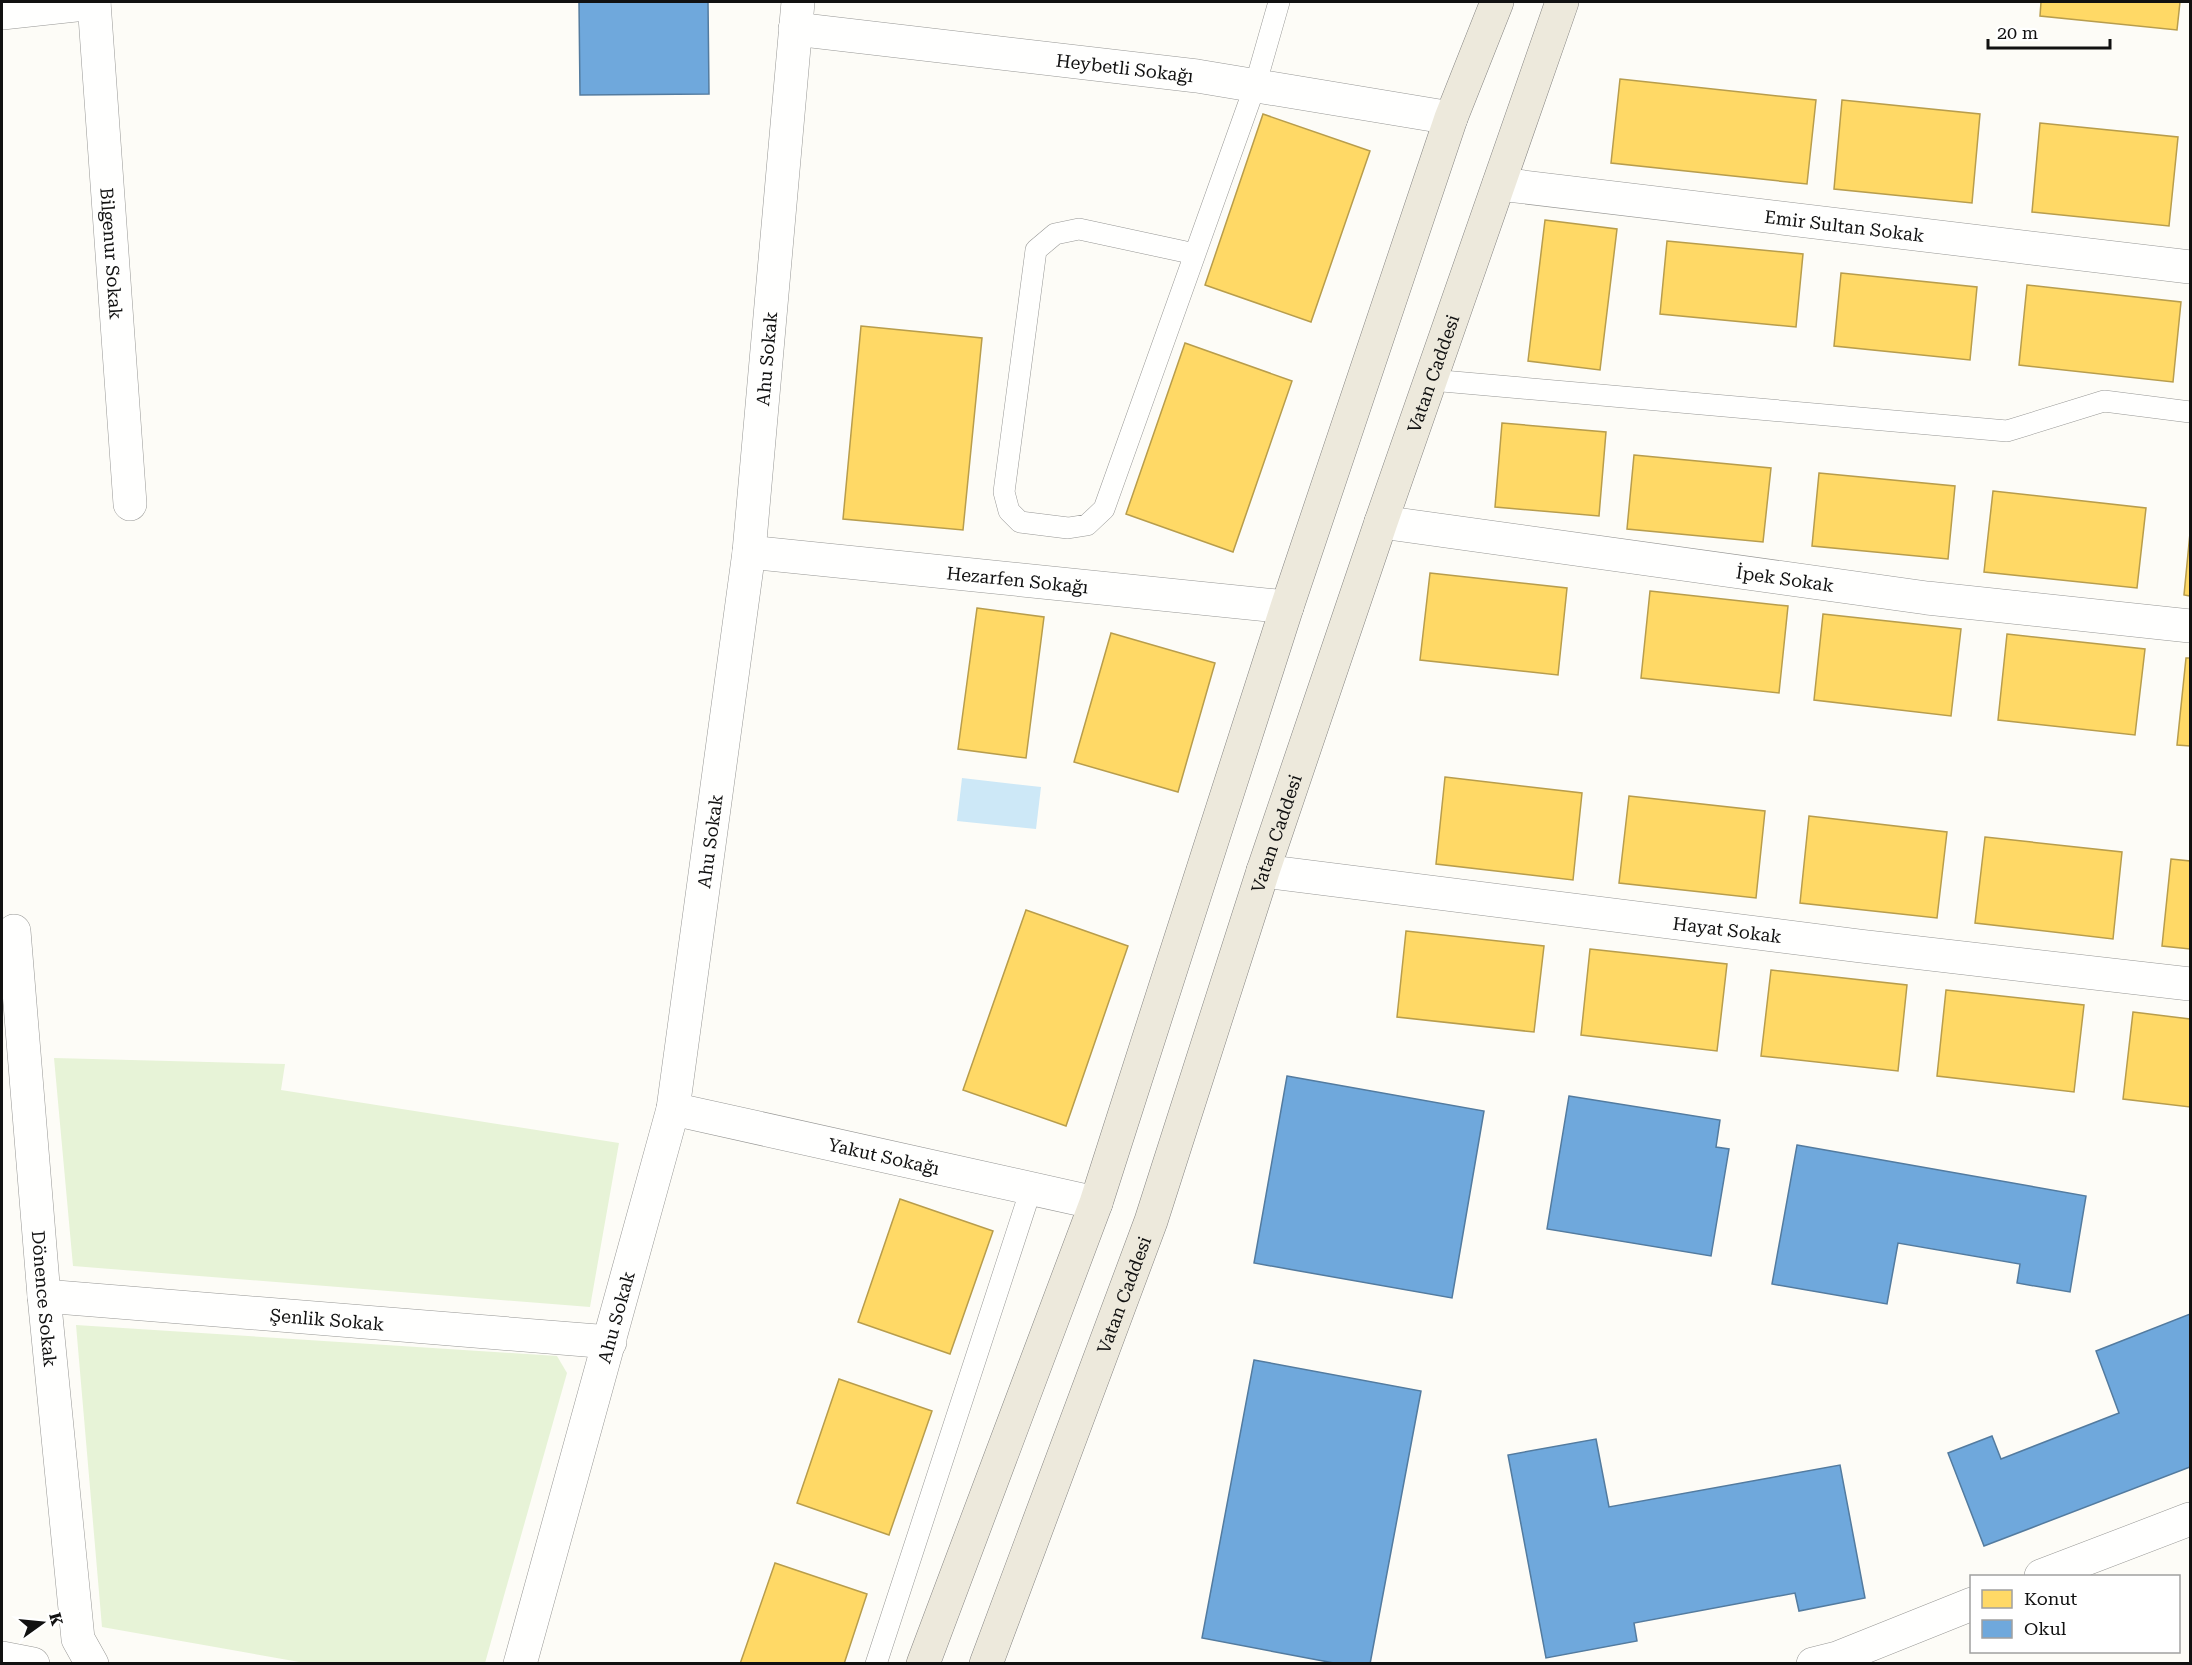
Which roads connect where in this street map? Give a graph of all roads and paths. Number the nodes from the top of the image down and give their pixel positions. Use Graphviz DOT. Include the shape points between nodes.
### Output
graph roads {
  1 [pos="94,2"];
  2 [pos="1278,2"];
  3 [pos="1497,2"];
  4 [pos="1562,2"];
  5 [pos="2,13"];
  6 [pos="796,15"];
  7 [pos="1255,86"];
  8 [pos="1451,118"];
  9 [pos="1499,184"];
  10 [pos="1195,254"];
  11 [pos="2190,267"];
  12 [pos="1431,380"];
  13 [pos="2190,412"];
  14 [pos="130,504"];
  15 [pos="1381,522"];
  16 [pos="749,552"];
  17 [pos="1287,607"];
  18 [pos="2190,626"];
  19 [pos="1263,871"];
  20 [pos="14,931"];
  21 [pos="2190,984"];
  22 [pos="673,1109"];
  23 [pos="1031,1189"];
  24 [pos="1096,1203"];
  25 [pos="44,1296"];
  26 [pos="610,1342"];
  27 [pos="2190,1519"];
  28 [pos="2044,1575"];
  29 [pos="1970,1604"];
  30 [pos="2,1658"];
  31 [pos="33,1664"];
  32 [pos="92,1664"];
  33 [pos="520,1664"];
  34 [pos="876,1664"];
  35 [pos="923,1664"];
  36 [pos="986,1664"];
  37 [pos="1814,1664"];
  1 -- 5 [label="street"];
  1 -- 14 [label="street, Bilgenur Sokak"];
  2 -- 7 [label="lane"];
  3 -- 8 [label="main road"];
  4 -- 9 [label="main road, Vatan Caddesi"];
  6 -- 7 [label="street, Heybetli Sokağı"];
  6 -- 16 [label="street, Ahu Sokak"];
  7 -- 8 [label="street, Heybetli Sokağı"];
  7 -- 10 [label="lane"];
  8 -- 17 [label="main road"];
  9 -- 11 [label="street, Emir Sultan Sokak"];
  9 -- 12 [label="main road, Vatan Caddesi"];
  10 -- 10 [label="lane" via="1104,509 1087,525 1068,528 1020,522 1009,511 1004,492 1036,250 1055,234 1079,229"];
  12 -- 13 [label="lane" via="2007,431 2104,401"];
  12 -- 15 [label="main road, Vatan Caddesi"];
  15 -- 18 [label="street, İpek Sokak" via="1927,598"];
  15 -- 19 [label="main road, Vatan Caddesi"];
  16 -- 17 [label="street, Hezarfen Sokağı"];
  16 -- 22 [label="street, Ahu Sokak"];
  17 -- 24 [label="main road"];
  19 -- 21 [label="street, Hayat Sokak"];
  19 -- 36 [label="main road, Vatan Caddesi" via="1151,1221"];
  20 -- 25 [label="street, Dönence Sokak"];
  22 -- 23 [label="street, Yakut Sokağı"];
  22 -- 26 [label="street, Ahu Sokak"];
  23 -- 24 [label="street, Yakut Sokağı"];
  23 -- 34 [label="lane"];
  24 -- 35 [label="main road"];
  25 -- 26 [label="street, Şenlik Sokak"];
  25 -- 32 [label="street, Dönence Sokak" via="78,1638"];
  26 -- 33 [label="street, Ahu Sokak"];
  27 -- 28 [label="street"];
  29 -- 37 [label="street"];
  30 -- 31 [label="street"];
}
